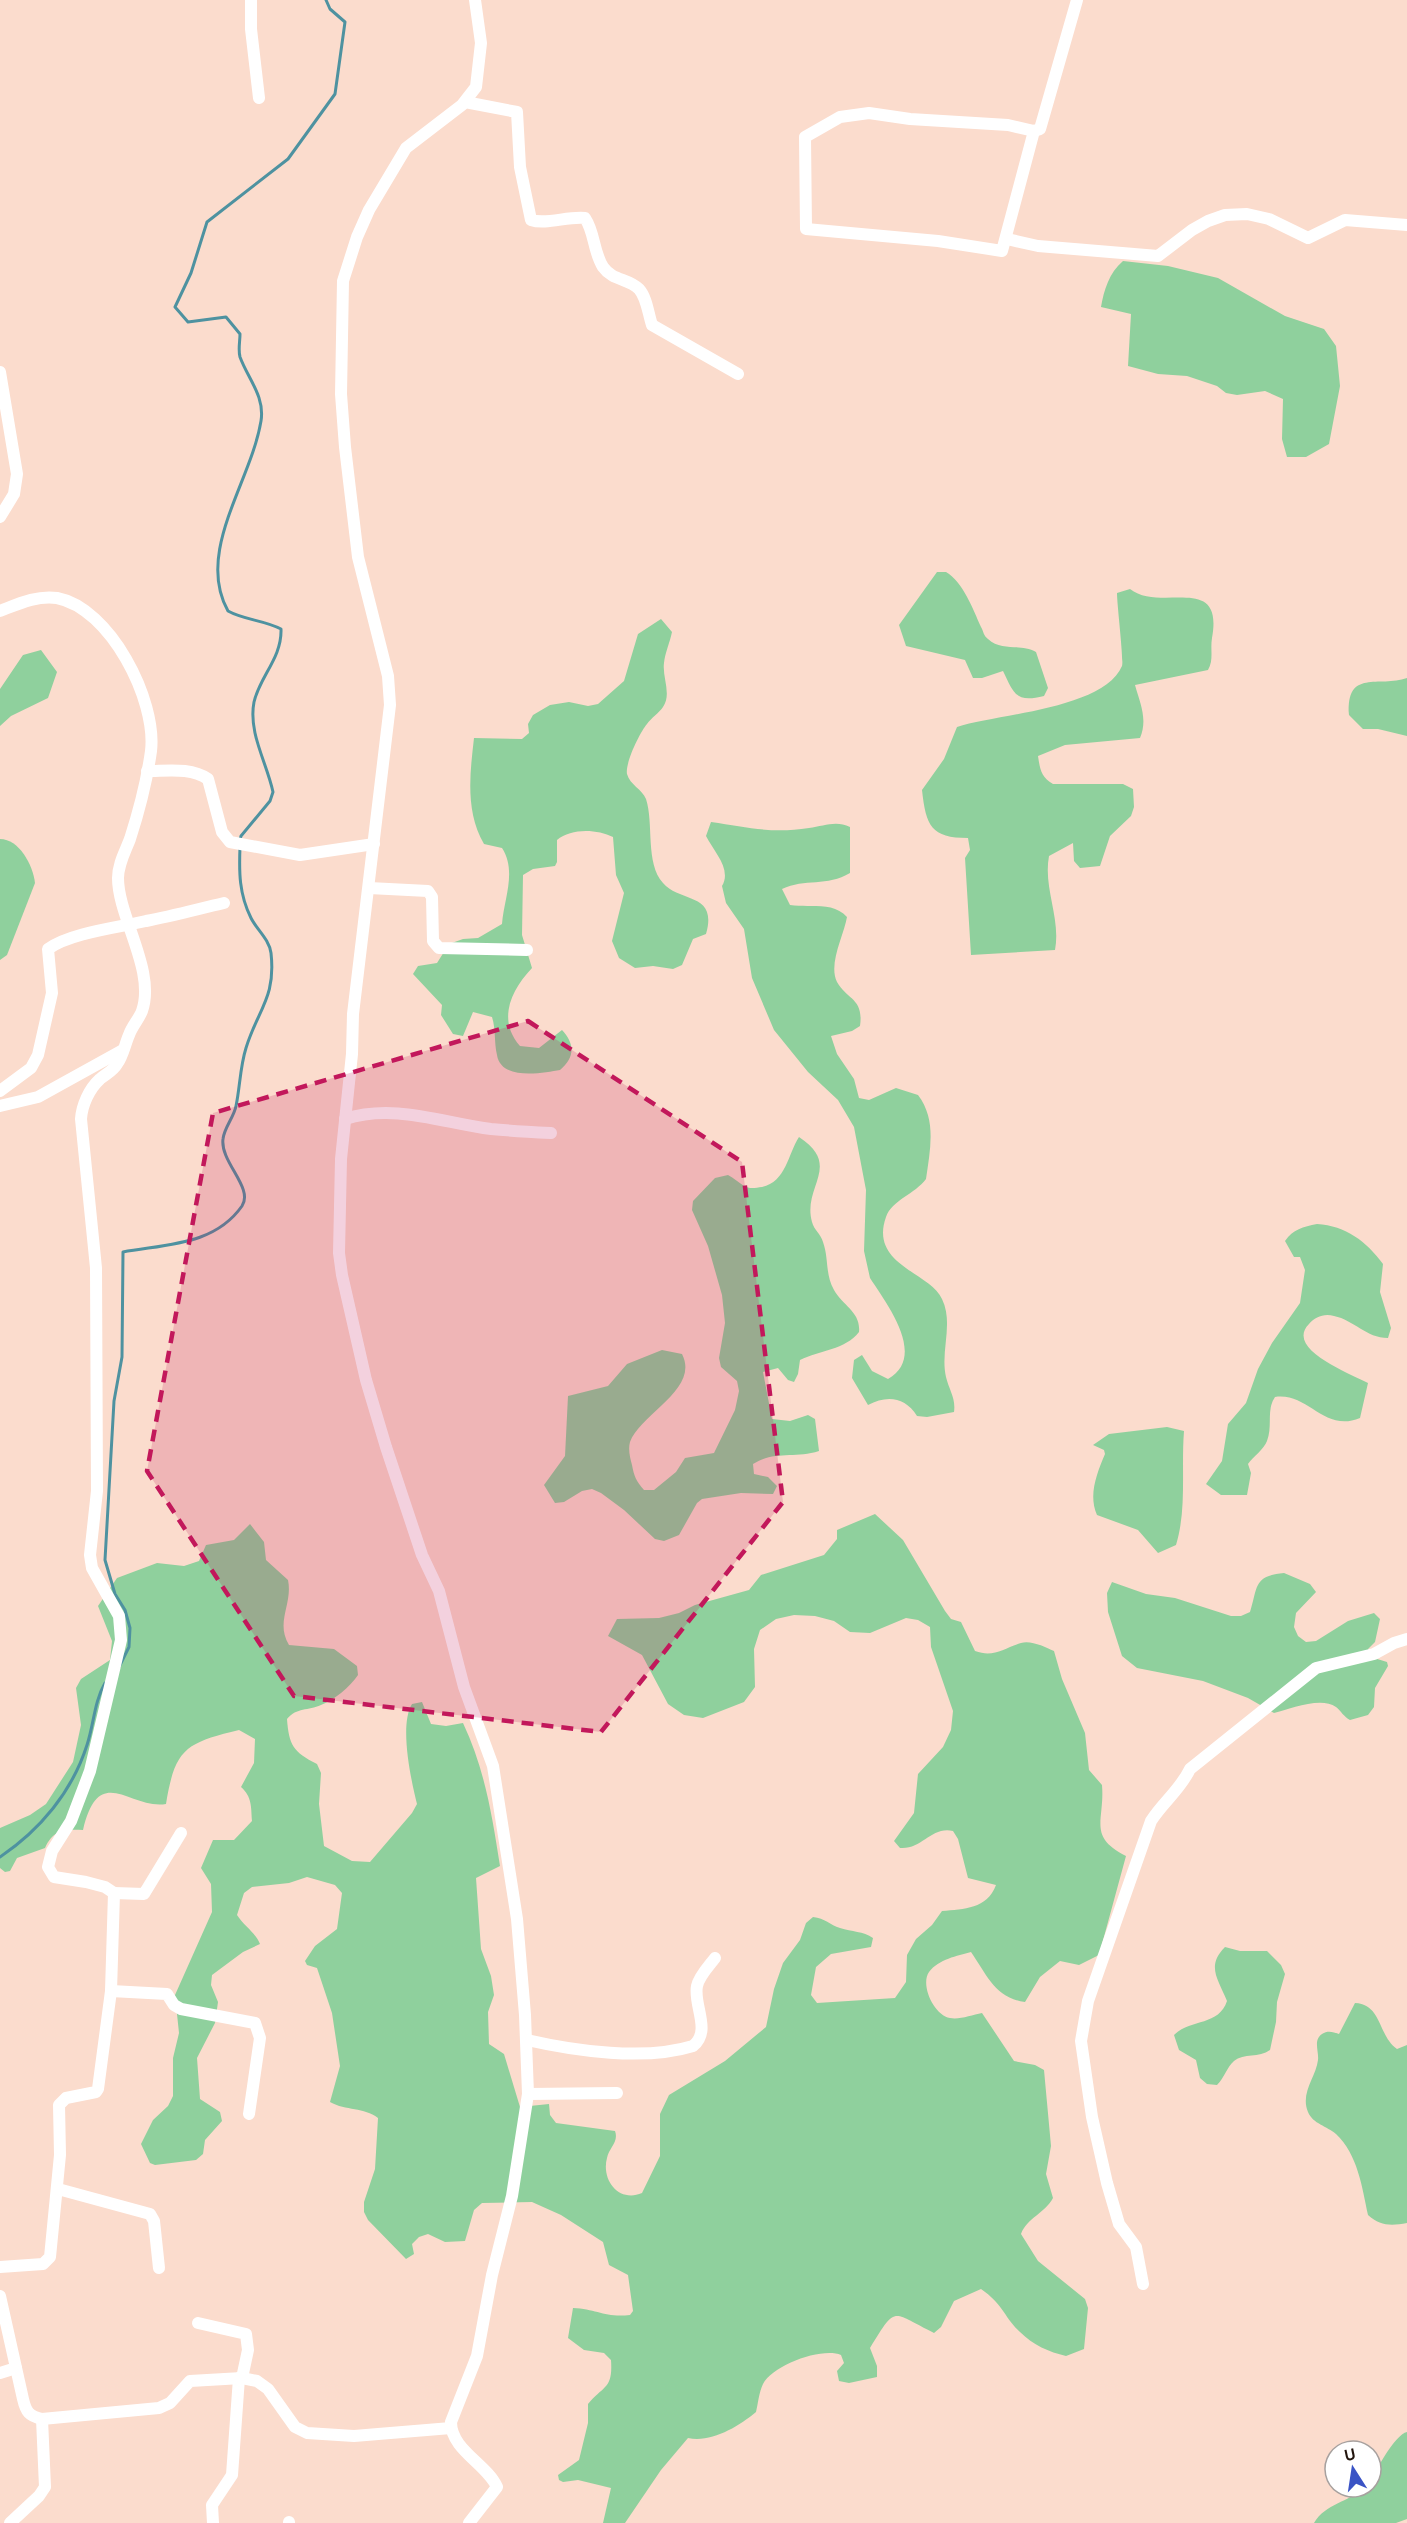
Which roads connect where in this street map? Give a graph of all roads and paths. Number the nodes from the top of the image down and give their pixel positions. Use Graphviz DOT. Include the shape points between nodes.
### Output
graph roads {
  1 [pos="251,0"];
  2 [pos="475,0"];
  3 [pos="1077,0"];
  4 [pos="259,98"];
  5 [pos="465,102"];
  6 [pos="1034,131"];
  7 [pos="1407,225"];
  8 [pos="1007,239"];
  9 [pos="0,372"];
  10 [pos="738,374"];
  11 [pos="0,518"];
  12 [pos="0,611"];
  13 [pos="147,771"];
  14 [pos="374,844"];
  15 [pos="369,888"];
  16 [pos="224,903"];
  17 [pos="129,925"];
  18 [pos="527,950"];
  19 [pos="123,1050"];
  20 [pos="0,1091"];
  21 [pos="0,1107"];
  22 [pos="345,1119"];
  23 [pos="551,1133"];
  24 [pos="1407,1639"];
  25 [pos="181,1833"];
  26 [pos="114,1893"];
  27 [pos="715,1958"];
  28 [pos="111,1991"];
  29 [pos="527,2040"];
  30 [pos="617,2093"];
  31 [pos="528,2094"];
  32 [pos="249,2114"];
  33 [pos="58,2189"];
  34 [pos="0,2267"];
  35 [pos="159,2268"];
  36 [pos="1143,2284"];
  37 [pos="0,2296"];
  38 [pos="198,2323"];
  39 [pos="16,2368"];
  40 [pos="0,2373"];
  41 [pos="241,2378"];
  42 [pos="42,2419"];
  43 [pos="451,2428"];
  44 [pos="10,2523"];
  45 [pos="213,2523"];
  46 [pos="470,2523"];
  1 -- 4 [label="street"];
  2 -- 5 [label="street" via="481,61 476,87"];
  3 -- 6 [label="street" via="1042,126"];
  5 -- 10 [label="street" via="517,112 520,167 531,220 585,218 603,267 612,278 633,284 641,291 652,325"];
  5 -- 14 [label="street" via="406,148 369,210 344,281 344,439 358,557 388,676 390,705"];
  6 -- 8 [label="street"];
  6 -- 8 [label="street" via="1008,125 910,120 869,113 840,117 805,137 806,229 1002,251"];
  7 -- 8 [label="street" via="1345,220 1308,238 1269,219 1225,215 1192,230 1163,254 1145,257"];
  9 -- 11 [label="street" via="17,474 14,494"];
  12 -- 13 [label="street" via="36,599 56,598 70,602 99,622 122,654 145,699 151,748"];
  13 -- 14 [label="street" via="190,771 208,779 222,832 230,842 300,855"];
  13 -- 17 [label="street" via="118,872 118,892"];
  14 -- 15 [label="street"];
  15 -- 18 [label="street" via="428,891 432,897 433,940 439,948"];
  15 -- 22 [label="street"];
  16 -- 17 [label="street"];
  17 -- 19 [label="street" via="140,957 144,1001"];
  17 -- 20 [label="street" via="63,940 48,949 52,993 38,1055 31,1068"];
  19 -- 21 [label="street" via="38,1097"];
  19 -- 26 [label="street" via="118,1064 98,1080 87,1096 81,1119 96,1268 97,1491 90,1556 92,1568 119,1616 121,1640 90,1771 71,1821 48,1864 54,1877 105,1887"];
  22 -- 23 [label="street" via="408,1114 490,1129"];
  22 -- 29 [label="street" via="340,1159 339,1253 345,1292 386,1447 422,1555 439,1591 464,1687 493,1766 517,1919"];
  24 -- 36 [label="street" via="1374,1654 1316,1668 1190,1769 1182,1785 1151,1821 1088,2001 1081,2041 1107,2183 1119,2224 1136,2247"];
  25 -- 26 [label="street" via="144,1894"];
  26 -- 28 [label="street"];
  27 -- 29 [label="street" via="697,1985 702,2019 699,2039 693,2046 650,2052 595,2051"];
  28 -- 32 [label="street" via="167,1994 181,2009 255,2023 260,2038"];
  28 -- 33 [label="street" via="99,2089 66,2098 59,2105"];
  29 -- 31 [label="street"];
  30 -- 31 [label="street"];
  31 -- 43 [label="street" via="512,2196 477,2356 451,2419"];
  33 -- 34 [label="street" via="48,2260 43,2264"];
  33 -- 35 [label="street" via="150,2214"];
  37 -- 39 [label="street"];
  38 -- 41 [label="street" via="246,2334 248,2350"];
  39 -- 40 [label="street"];
  39 -- 42 [label="street" via="26,2411"];
  41 -- 42 [label="street" via="190,2380 170,2403 159,2408"];
  41 -- 43 [label="street" via="257,2381 268,2389 295,2427 307,2433 393,2434"];
  41 -- 45 [label="street" via="232,2475 212,2505"];
  42 -- 44 [label="street" via="45,2487"];
  43 -- 46 [label="street" via="467,2454 497,2487"];
}
